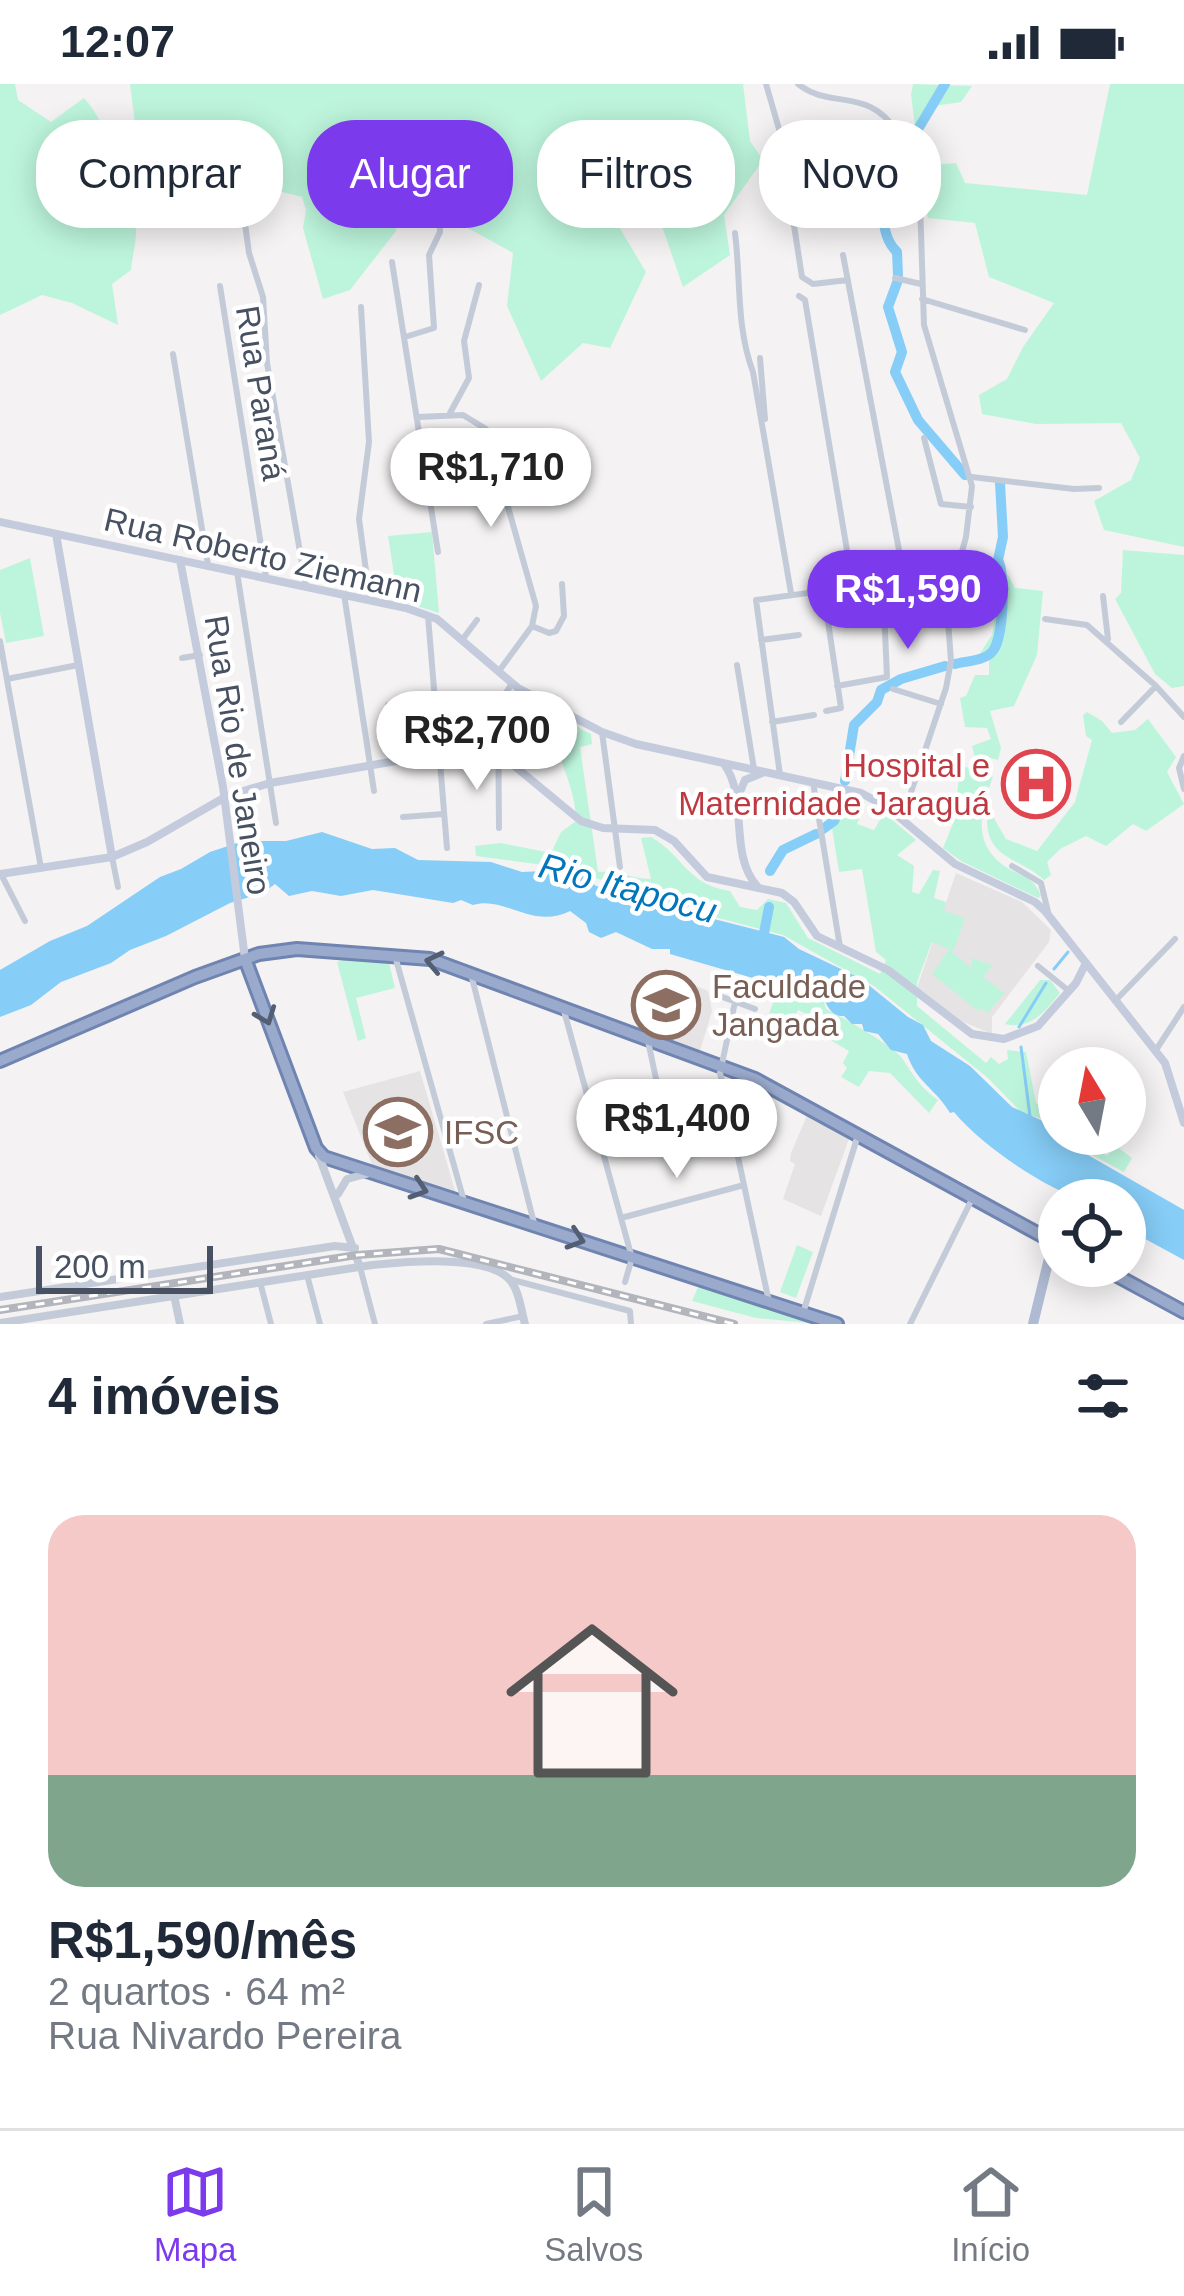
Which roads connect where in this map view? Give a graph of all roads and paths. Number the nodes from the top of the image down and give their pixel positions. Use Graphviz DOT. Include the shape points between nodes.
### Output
graph roads {
  1 [pos="766,84"];
  2 [pos="799,84"];
  3 [pos="887,120"];
  4 [pos="246,228"];
  5 [pos="440,228"];
  6 [pos="920,228"];
  7 [pos="735,233"];
  8 [pos="843,255"];
  9 [pos="392,262"];
  10 [pos="895,278"];
  11 [pos="848,280"];
  12 [pos="921,284"];
  13 [pos="478,285"];
  14 [pos="220,286"];
  15 [pos="799,296"];
  16 [pos="922,299"];
  17 [pos="361,307"];
  18 [pos="1024,329"];
  19 [pos="405,337"];
  20 [pos="173,354"];
  21 [pos="760,358"];
  22 [pos="450,413"];
  23 [pos="418,417"];
  24 [pos="762,422"];
  25 [pos="924,438"];
  26 [pos="972,477"];
  27 [pos="1099,488"];
  28 [pos="971,507"];
  29 [pos="0,522"];
  30 [pos="56,534"];
  31 [pos="438,552"];
  32 [pos="180,560"];
  33 [pos="208,565"];
  34 [pos="237,572"];
  35 [pos="266,578"];
  36 [pos="904,580"];
  37 [pos="562,584"];
  38 [pos="306,586"];
  39 [pos="853,586"];
  40 [pos="823,590"];
  41 [pos="791,593"];
  42 [pos="344,594"];
  43 [pos="1103,596"];
  44 [pos="370,600"];
  45 [pos="946,607"];
  46 [pos="910,608"];
  47 [pos="428,616"];
  48 [pos="1045,619"];
  49 [pos="477,620"];
  50 [pos="532,626"];
  51 [pos="799,635"];
  52 [pos="462,640"];
  53 [pos="760,640"];
  54 [pos="0,641"];
  55 [pos="1108,642"];
  56 [pos="200,655"];
  57 [pos="182,658"];
  58 [pos="78,665"];
  59 [pos="737,665"];
  60 [pos="499,671"];
  61 [pos="7,679"];
  62 [pos="512,683"];
  63 [pos="837,686"];
  64 [pos="1156,686"];
  65 [pos="893,689"];
  66 [pos="435,700"];
  67 [pos="941,704"];
  68 [pos="388,705"];
  69 [pos="826,711"];
  70 [pos="814,715"];
  71 [pos="1184,717"];
  72 [pos="772,722"];
  73 [pos="1121,722"];
  74 [pos="602,732"];
  75 [pos="439,755"];
  76 [pos="1184,756"];
  77 [pos="498,757"];
  78 [pos="723,763"];
  79 [pos="370,765"];
  80 [pos="754,769"];
  81 [pos="768,772"];
  82 [pos="780,775"];
  83 [pos="813,782"];
  84 [pos="270,783"];
  85 [pos="1184,789"];
  86 [pos="374,791"];
  87 [pos="224,797"];
  88 [pos="736,800"];
  89 [pos="207,806"];
  90 [pos="444,814"];
  91 [pos="226,815"];
  92 [pos="404,818"];
  93 [pos="902,819"];
  94 [pos="276,824"];
  95 [pos="499,828"];
  96 [pos="614,828"];
  97 [pos="447,848"];
  98 [pos="112,854"];
  99 [pos="1012,866"];
  100 [pos="620,867"];
  101 [pos="746,867"];
  102 [pos="41,868"];
  103 [pos="0,874"];
  104 [pos="727,883"];
  105 [pos="118,887"];
  106 [pos="760,888"];
  107 [pos="1043,902"];
  108 [pos="25,921"];
  109 [pos="1175,939"];
  110 [pos="840,947"];
  111 [pos="395,956"];
  112 [pos="244,959"];
  113 [pos="1086,963"];
  114 [pos="1038,966"];
  115 [pos="470,972"];
  116 [pos="1100,981"];
  117 [pos="1072,987"];
  118 [pos="717,995"];
  119 [pos="1115,1000"];
  120 [pos="735,1002"];
  121 [pos="1184,1007"];
  122 [pos="563,1008"];
  123 [pos="755,1009"];
  124 [pos="648,1041"];
  125 [pos="1156,1051"];
  126 [pos="0,1061"];
  127 [pos="720,1067"];
  128 [pos="1184,1123"];
  129 [pos="858,1135"];
  130 [pos="316,1148"];
  131 [pos="676,1172"];
  132 [pos="374,1174"];
  133 [pos="330,1182"];
  134 [pos="342,1183"];
  135 [pos="744,1185"];
  136 [pos="972,1198"];
  137 [pos="338,1202"];
  138 [pos="464,1203"];
  139 [pos="621,1218"];
  140 [pos="347,1225"];
  141 [pos="535,1226"];
  142 [pos="1038,1234"];
  143 [pos="335,1246"];
  144 [pos="632,1258"];
  145 [pos="356,1260"];
  146 [pos="307,1275"];
  147 [pos="509,1279"];
  148 [pos="260,1282"];
  149 [pos="625,1282"];
  150 [pos="1044,1287"];
  151 [pos="1138,1287"];
  152 [pos="173,1295"];
  153 [pos="2,1297"];
  154 [pos="770,1302"];
  155 [pos="1184,1312"];
  156 [pos="803,1313"];
  157 [pos="524,1320"];
  158 [pos="3,1321"];
  159 [pos="180,1324"];
  160 [pos="271,1324"];
  161 [pos="320,1324"];
  162 [pos="375,1324"];
  163 [pos="486,1324"];
  164 [pos="631,1324"];
  165 [pos="837,1324"];
  166 [pos="910,1324"];
  167 [pos="1034,1324"];
  1 -- 11 [label="street" via="802,277 813,284"];
  2 -- 3 [label="street"];
  4 -- 38 [label="street"];
  5 -- 19 [label="street" via="429,255 434,328"];
  6 -- 12 [label="street"];
  7 -- 24 [label="street" via="741,338"];
  8 -- 11 [label="street"];
  9 -- 19 [label="street"];
  10 -- 12 [label="street"];
  11 -- 36 [label="street"];
  12 -- 16 [label="street"];
  13 -- 22 [label="street" via="464,341 469,378"];
  14 -- 35 [label="street, Rua Paraná"];
  15 -- 39 [label="street"];
  16 -- 18 [label="street"];
  16 -- 26 [label="street"];
  17 -- 44 [label="street" via="369,442 359,519"];
  19 -- 23 [label="street"];
  20 -- 33 [label="street"];
  21 -- 24 [label="street"];
  22 -- 23 [label="street"];
  22 -- 50 [label="street" via="476,420 490,437 534,598"];
  23 -- 31 [label="street"];
  24 -- 41 [label="street"];
  25 -- 28 [label="street" via="941,503"];
  26 -- 27 [label="street"];
  26 -- 28 [label="street"];
  28 -- 45 [label="street"];
  29 -- 30 [label="main road, Rua Roberto Ziemann"];
  30 -- 32 [label="main road, Rua Roberto Ziemann"];
  30 -- 58 [label="main road"];
  32 -- 33 [label="main road, Rua Roberto Ziemann"];
  32 -- 56 [label="main road, Rua Rio de Janeiro"];
  33 -- 34 [label="main road, Rua Roberto Ziemann"];
  34 -- 35 [label="main road, Rua Roberto Ziemann"];
  34 -- 84 [label="street"];
  35 -- 38 [label="main road, Rua Roberto Ziemann"];
  36 -- 39 [label="street"];
  36 -- 46 [label="street"];
  37 -- 50 [label="street" via="564,616 556,631"];
  38 -- 42 [label="main road, Rua Roberto Ziemann"];
  39 -- 40 [label="street"];
  40 -- 41 [label="street"];
  40 -- 63 [label="street"];
  41 -- 53 [label="street" via="756,600"];
  42 -- 44 [label="main road, Rua Roberto Ziemann"];
  42 -- 79 [label="street"];
  43 -- 55 [label="street"];
  44 -- 47 [label="main road, Rua Roberto Ziemann"];
  45 -- 46 [label="street"];
  45 -- 67 [label="street" via="951,661"];
  46 -- 63 [label="street" via="884,609 885,679"];
  47 -- 52 [label="main road, Rua Roberto Ziemann"];
  47 -- 66 [label="street"];
  48 -- 55 [label="street" via="1088,625"];
  49 -- 52 [label="street"];
  50 -- 60 [label="street"];
  51 -- 53 [label="street"];
  52 -- 60 [label="main road, Rua Roberto Ziemann"];
  53 -- 72 [label="street"];
  54 -- 61 [label="street"];
  55 -- 64 [label="street"];
  56 -- 57 [label="street"];
  56 -- 87 [label="main road, Rua Rio de Janeiro"];
  58 -- 61 [label="street"];
  58 -- 98 [label="main road"];
  59 -- 80 [label="street"];
  60 -- 62 [label="main road, Rua Roberto Ziemann"];
  61 -- 102 [label="street"];
  62 -- 74 [label="main road, Rua Roberto Ziemann"];
  62 -- 77 [label="street" via="498,706"];
  63 -- 69 [label="street" via="841,708"];
  64 -- 71 [label="street"];
  64 -- 73 [label="street"];
  65 -- 67 [label="street"];
  66 -- 68 [label="street"];
  66 -- 75 [label="street"];
  67 -- 93 [label="street"];
  70 -- 72 [label="street"];
  72 -- 82 [label="street"];
  74 -- 78 [label="main road, Rua Roberto Ziemann"];
  74 -- 96 [label="street"];
  75 -- 77 [label="main road"];
  75 -- 79 [label="main road"];
  75 -- 90 [label="street"];
  76 -- 85 [label="street"];
  77 -- 95 [label="street"];
  77 -- 96 [label="main road" via="570,816"];
  78 -- 80 [label="main road, Rua Roberto Ziemann"];
  78 -- 88 [label="main road"];
  79 -- 84 [label="main road"];
  79 -- 86 [label="street"];
  80 -- 81 [label="main road, Rua Roberto Ziemann"];
  81 -- 82 [label="main road, Rua Roberto Ziemann"];
  81 -- 88 [label="main road" via="745,780"];
  82 -- 83 [label="main road, Rua Roberto Ziemann"];
  83 -- 93 [label="main road, Rua Roberto Ziemann" via="868,796"];
  83 -- 110 [label="street"];
  84 -- 87 [label="main road"];
  84 -- 94 [label="street"];
  87 -- 89 [label="main road"];
  87 -- 91 [label="main road, Rua Rio de Janeiro"];
  88 -- 101 [label="main road"];
  89 -- 91 [label="main road"];
  89 -- 98 [label="main road"];
  90 -- 92 [label="street"];
  90 -- 97 [label="street"];
  91 -- 112 [label="main road, Rua Rio de Janeiro"];
  93 -- 107 [label="main road, Rua Roberto Ziemann" via="955,864"];
  96 -- 100 [label="street"];
  96 -- 104 [label="main road" via="663,833 703,875"];
  98 -- 102 [label="main road"];
  98 -- 105 [label="street"];
  99 -- 107 [label="street" via="1036,878"];
  101 -- 104 [label="main road"];
  101 -- 106 [label="main road"];
  102 -- 103 [label="main road"];
  103 -- 108 [label="street"];
  104 -- 106 [label="main road"];
  106 -- 110 [label="main road" via="790,898 810,929"];
  107 -- 113 [label="main road"];
  109 -- 119 [label="street"];
  110 -- 117 [label="main road" via="987,1038 1031,1030"];
  111 -- 112 [label="highway" via="297,950"];
  115 -- 111 [label="highway, one-way"];
  111 -- 138 [label="street"];
  112 -- 126 [label="highway"];
  112 -- 130 [label="highway, one-way"];
  113 -- 116 [label="main road"];
  113 -- 117 [label="main road"];
  114 -- 117 [label="street"];
  115 -- 122 [label="highway"];
  115 -- 141 [label="street"];
  116 -- 117 [label="main road"];
  116 -- 119 [label="main road"];
  118 -- 120 [label="street"];
  119 -- 125 [label="main road"];
  120 -- 123 [label="street"];
  120 -- 127 [label="street"];
  121 -- 125 [label="street"];
  122 -- 124 [label="highway"];
  122 -- 139 [label="street"];
  124 -- 127 [label="highway"];
  124 -- 131 [label="street"];
  125 -- 128 [label="main road"];
  127 -- 129 [label="highway"];
  127 -- 135 [label="street"];
  129 -- 136 [label="highway"];
  129 -- 156 [label="street"];
  130 -- 132 [label="highway"];
  130 -- 133 [label="street"];
  132 -- 134 [label="street"];
  132 -- 138 [label="highway, one-way"];
  133 -- 134 [label="street"];
  133 -- 137 [label="street"];
  134 -- 137 [label="street"];
  135 -- 139 [label="street"];
  135 -- 154 [label="street"];
  136 -- 142 [label="highway"];
  136 -- 166 [label="street"];
  137 -- 140 [label="street"];
  138 -- 141 [label="highway"];
  139 -- 144 [label="street"];
  140 -- 143 [label="street"];
  140 -- 145 [label="street"];
  141 -- 144 [label="highway, one-way"];
  143 -- 145 [label="street"];
  143 -- 153 [label="street"];
  144 -- 149 [label="street"];
  144 -- 154 [label="highway"];
  145 -- 146 [label="street"];
  145 -- 147 [label="street" via="441,1262"];
  145 -- 162 [label="street"];
  146 -- 148 [label="street"];
  146 -- 161 [label="street"];
  147 -- 157 [label="street"];
  147 -- 164 [label="street" via="630,1311"];
  148 -- 152 [label="street"];
  148 -- 160 [label="street"];
  150 -- 167 [label="main road"];
  151 -- 155 [label="highway"];
  152 -- 158 [label="street"];
  152 -- 159 [label="street"];
  154 -- 156 [label="highway"];
  156 -- 165 [label="highway"];
  157 -- 163 [label="street"];
}
